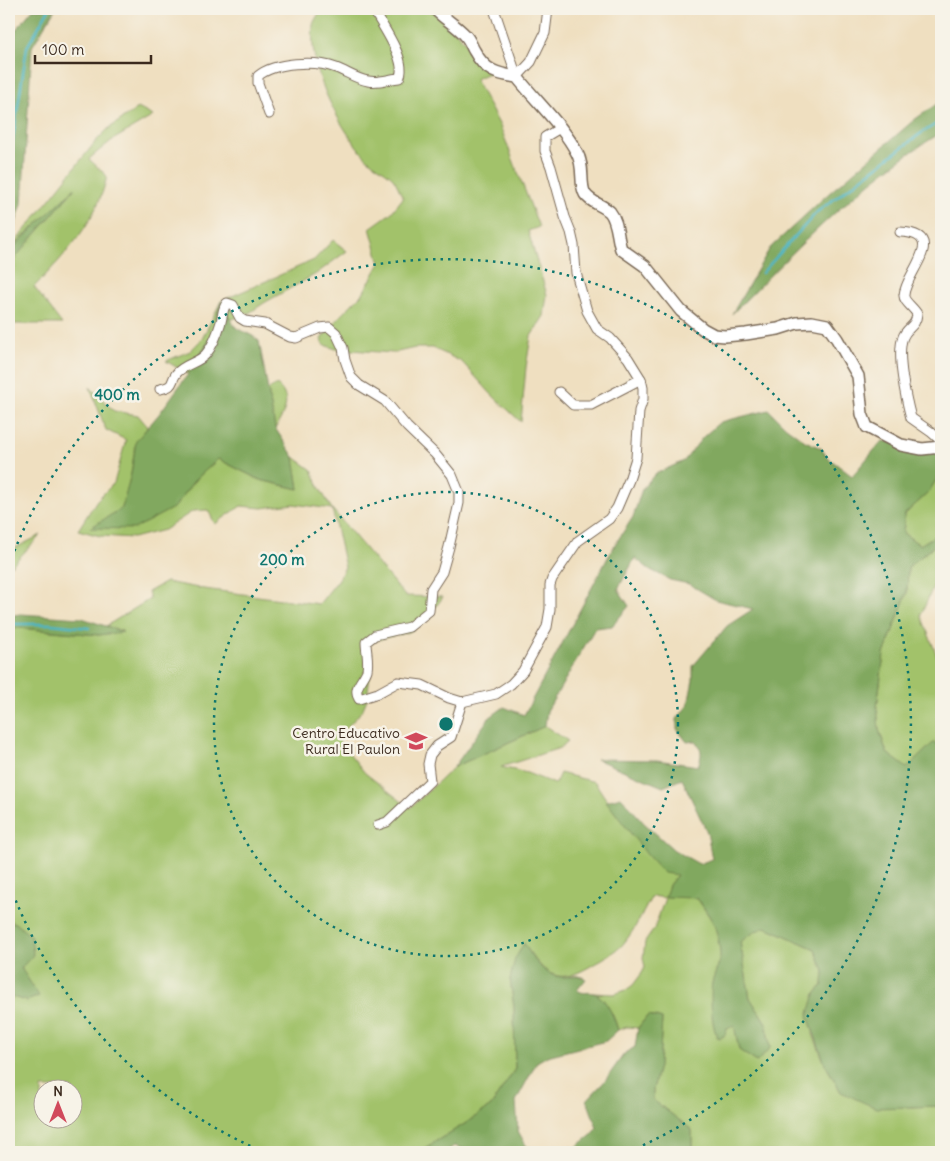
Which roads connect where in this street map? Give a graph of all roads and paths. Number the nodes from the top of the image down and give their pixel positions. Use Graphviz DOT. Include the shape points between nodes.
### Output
graph roads {
  1 [pos="373,9"];
  2 [pos="435,9"];
  3 [pos="494,9"];
  4 [pos="548,9"];
  5 [pos="517,77"];
  6 [pos="269,114"];
  7 [pos="560,128"];
  8 [pos="900,232"];
  9 [pos="641,379"];
  10 [pos="160,388"];
  11 [pos="558,392"];
  12 [pos="941,441"];
  13 [pos="941,446"];
  14 [pos="462,702"];
  15 [pos="378,825"];
  1 -- 6 [label="street" via="399,56 402,67 399,78 368,81 317,64 296,63 273,68 258,76"];
  2 -- 5 [label="street" via="470,40 474,52 491,71"];
  3 -- 5 [label="street"];
  4 -- 5 [label="street" via="545,33 531,62"];
  5 -- 7 [label="street"];
  7 -- 9 [label="street" via="545,137 544,151 571,232 576,273 587,311 597,329 628,358"];
  7 -- 13 [label="street" via="582,165 582,187 586,195 609,212 616,223 621,248 646,266 692,321 714,334 726,336 797,323 827,325 858,376 862,414 867,427 901,445 922,449"];
  8 -- 12 [label="street" via="919,235 927,245 904,295 917,314 901,346 904,396 911,418"];
  9 -- 11 [label="street" via="591,405 573,405"];
  9 -- 14 [label="street" via="643,398 636,458 617,508 609,519 578,541 552,579 547,627 523,671 496,694"];
  10 -- 14 [label="street" via="168,387 176,374 205,356 216,336 226,303 234,305 245,321 272,326 290,337 329,327 336,333 351,377 385,401 406,427 435,454 452,475 459,492 449,547 442,572 431,589 429,612 410,627 375,635 366,642 366,672 357,688 357,696 359,699 365,697 398,682 422,685"];
  14 -- 15 [label="street" via="451,737 430,755 430,781 387,822"];
}
